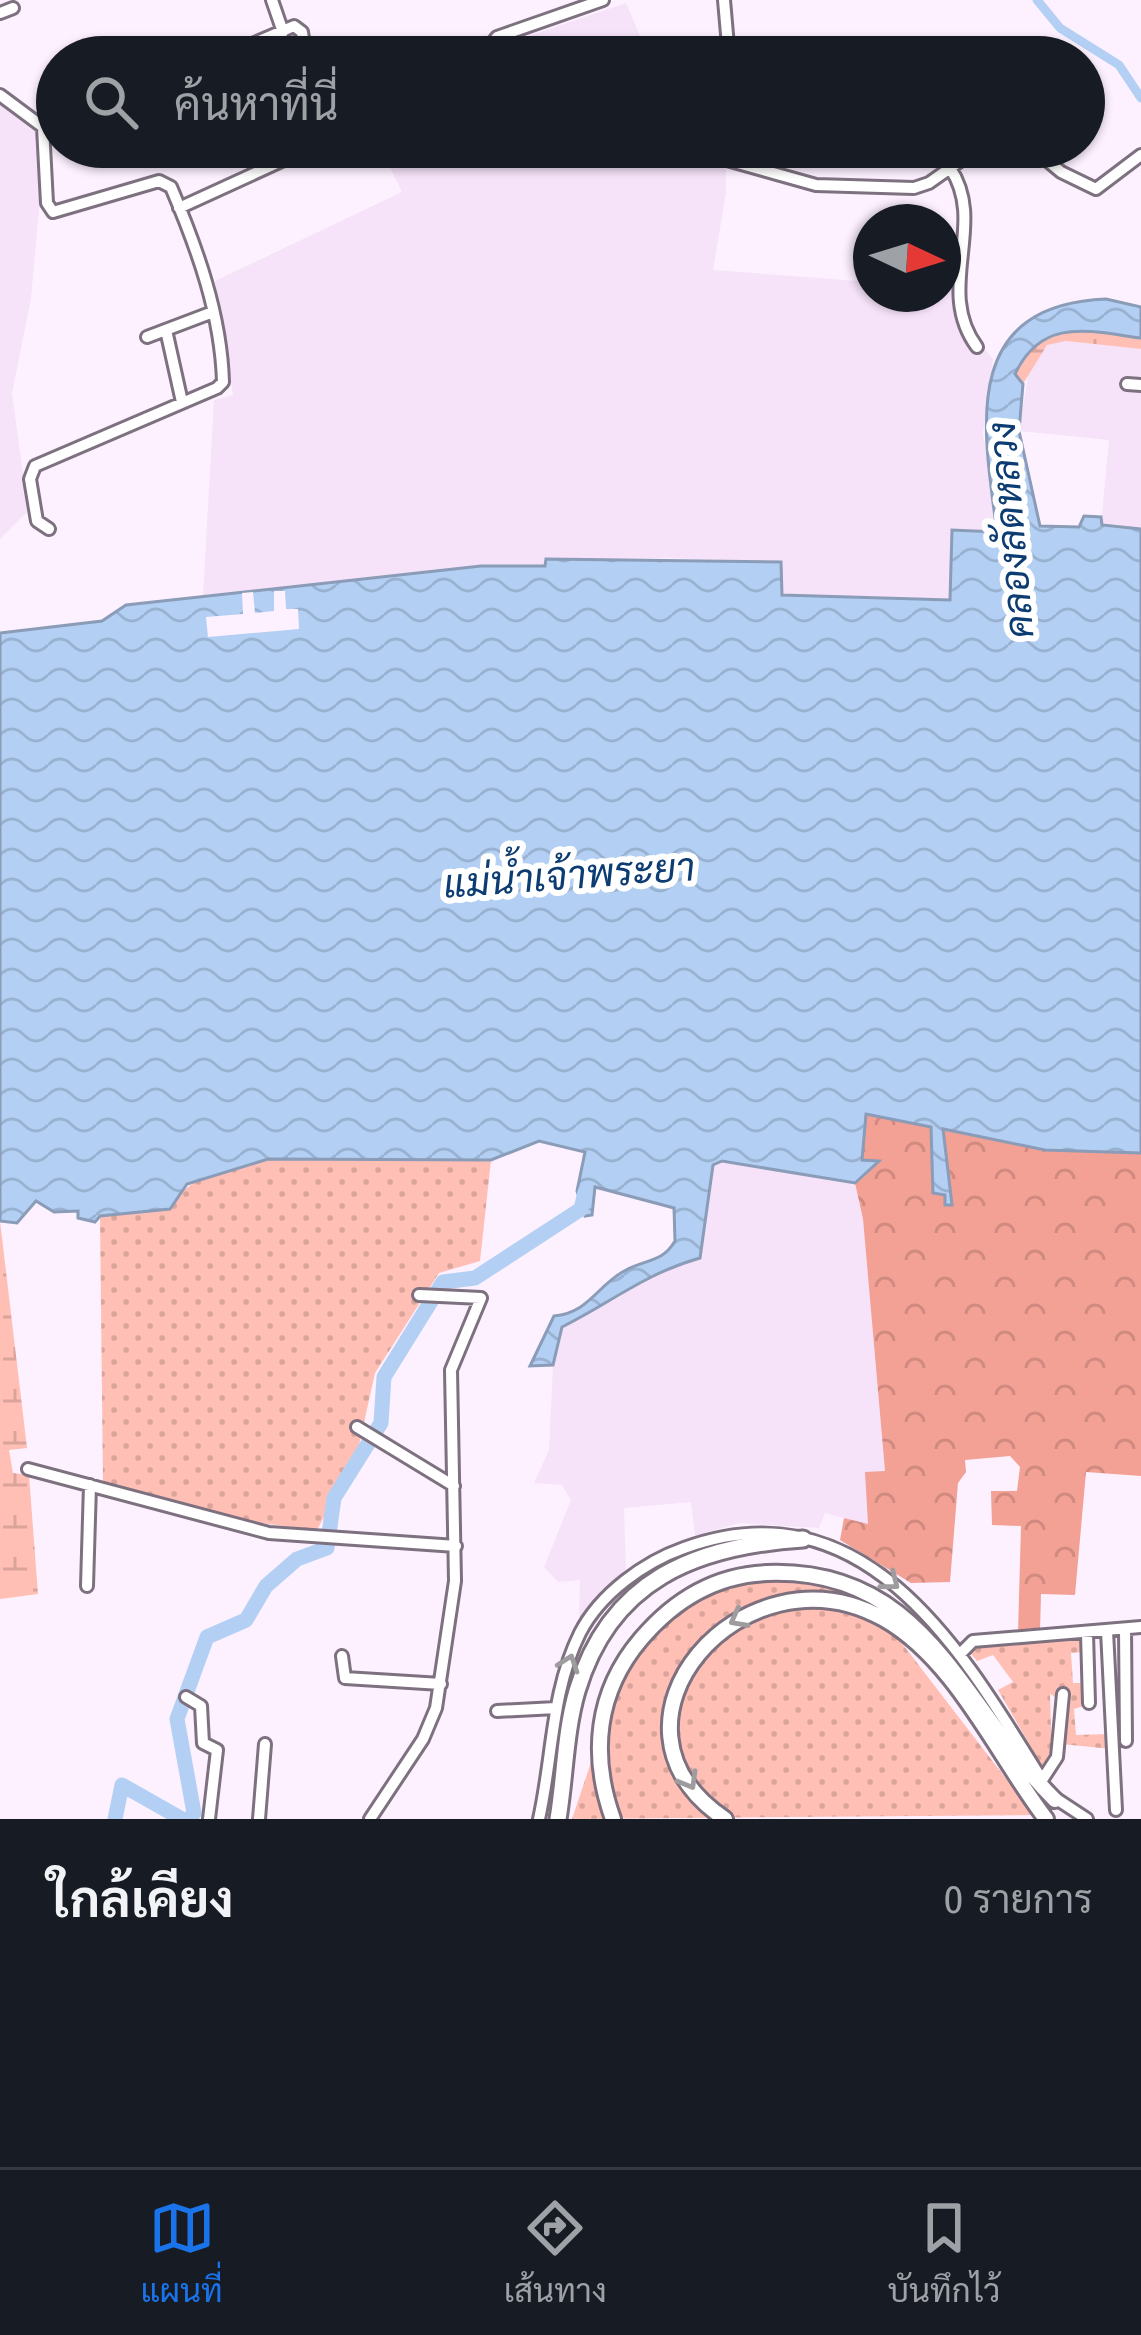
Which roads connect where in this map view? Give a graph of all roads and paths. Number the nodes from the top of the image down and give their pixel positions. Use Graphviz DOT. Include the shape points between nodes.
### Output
graph roads {
  1 [pos="272,0"];
  2 [pos="603,0"];
  3 [pos="724,0"];
  4 [pos="13,8"];
  5 [pos="0,13"];
  6 [pos="283,32"];
  7 [pos="273,36"];
  8 [pos="302,36"];
  9 [pos="500,36"];
  10 [pos="727,36"];
  11 [pos="0,95"];
  12 [pos="36,120"];
  13 [pos="1141,155"];
  14 [pos="46,168"];
  15 [pos="266,168"];
  16 [pos="755,168"];
  17 [pos="950,168"];
  18 [pos="1064,168"];
  19 [pos="179,208"];
  20 [pos="213,312"];
  21 [pos="166,330"];
  22 [pos="147,337"];
  23 [pos="977,347"];
  24 [pos="1127,384"];
  25 [pos="1141,386"];
  26 [pos="182,403"];
  27 [pos="49,529"];
  28 [pos="419,1295"];
  29 [pos="360,1428"];
  30 [pos="28,1468"];
  31 [pos="91,1485"];
  32 [pos="454,1486"];
  33 [pos="802,1539"];
  34 [pos="456,1546"];
  35 [pos="87,1586"];
  36 [pos="1141,1626"];
  37 [pos="1124,1629"];
  38 [pos="1107,1630"];
  39 [pos="1087,1634"];
  40 [pos="960,1654"];
  41 [pos="343,1656"];
  42 [pos="441,1684"];
  43 [pos="1064,1694"];
  44 [pos="191,1700"];
  45 [pos="1089,1703"];
  46 [pos="556,1708"];
  47 [pos="497,1711"];
  48 [pos="1126,1741"];
  49 [pos="265,1744"];
  50 [pos="1042,1780"];
  51 [pos="1055,1800"];
  52 [pos="1116,1810"];
  53 [pos="209,1819"];
  54 [pos="259,1819"];
  55 [pos="370,1819"];
  56 [pos="538,1819"];
  57 [pos="558,1819"];
  58 [pos="613,1819"];
  59 [pos="725,1819"];
  60 [pos="1046,1819"];
  61 [pos="1087,1819"];
  1 -- 6 [label="street"];
  2 -- 9 [label="street"];
  3 -- 10 [label="street"];
  4 -- 5 [label="street"];
  6 -- 7 [label="street"];
  6 -- 8 [label="street" via="301,28"];
  11 -- 12 [label="street"];
  13 -- 18 [label="street" via="1096,189"];
  14 -- 19 [label="street" via="52,212 159,181 171,187"];
  15 -- 19 [label="street"];
  16 -- 17 [label="street" via="816,185 914,188"];
  17 -- 23 [label="street" via="962,202 957,304"];
  19 -- 20 [label="street"];
  20 -- 21 [label="street"];
  20 -- 26 [label="street" via="223,382"];
  21 -- 22 [label="street"];
  21 -- 26 [label="street"];
  24 -- 25 [label="street"];
  26 -- 27 [label="street" via="35,466 32,501 37,521"];
  28 -- 32 [label="street" via="481,1298 451,1370"];
  29 -- 32 [label="street"];
  30 -- 31 [label="street"];
  31 -- 34 [label="street" via="221,1523"];
  31 -- 35 [label="street"];
  32 -- 34 [label="street"];
  33 -- 40 [label="street, one-way" via="854,1556 894,1582"];
  46 -- 33 [label="street, one-way" via="583,1627 634,1574 706,1540"];
  33 -- 57 [label="highway" via="718,1550 626,1600 584,1674"];
  34 -- 42 [label="street"];
  36 -- 37 [label="street"];
  37 -- 38 [label="street"];
  37 -- 48 [label="street"];
  38 -- 39 [label="street"];
  38 -- 52 [label="street"];
  39 -- 40 [label="street" via="973,1641"];
  39 -- 45 [label="street"];
  40 -- 50 [label="street"];
  41 -- 42 [label="street" via="345,1678"];
  42 -- 55 [label="street" via="430,1727"];
  43 -- 50 [label="street" via="1058,1757"];
  44 -- 53 [label="street" via="202,1711 202,1742 218,1750"];
  46 -- 47 [label="street"];
  46 -- 56 [label="street"];
  49 -- 54 [label="street"];
  50 -- 51 [label="street"];
  51 -- 58 [label="main road" via="911,1622 844,1582 787,1572 748,1574 689,1594 658,1619 611,1686 600,1723 599,1781"];
  51 -- 61 [label="street"];
  60 -- 59 [label="main road, one-way" via="918,1646 884,1620 838,1603 777,1604 724,1625 685,1671 673,1731 686,1780"];
}
